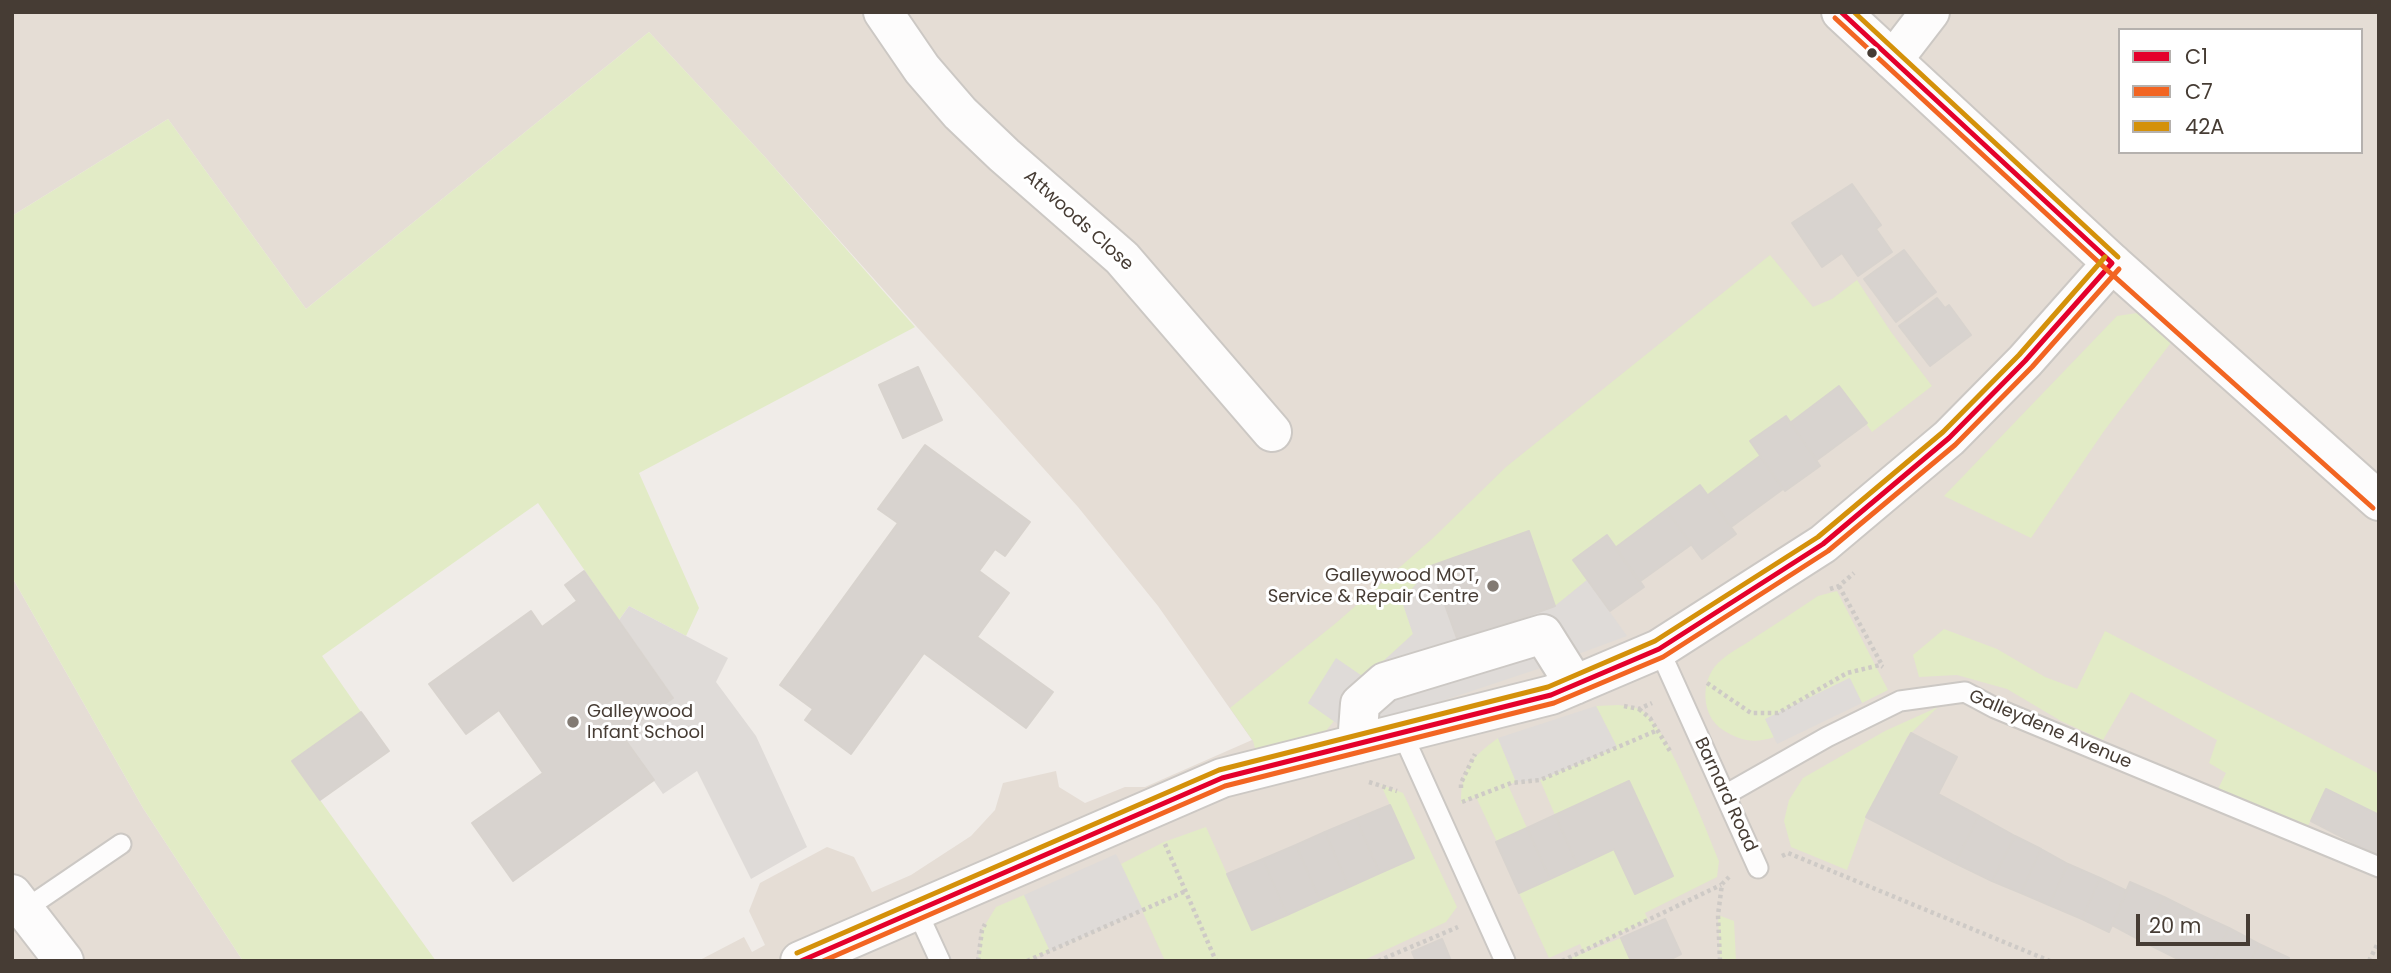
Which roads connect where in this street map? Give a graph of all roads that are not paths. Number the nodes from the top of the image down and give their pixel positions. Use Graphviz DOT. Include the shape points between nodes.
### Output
graph roads {
  1 [pos="883,12"];
  2 [pos="1841,12"];
  3 [pos="1930,12"];
  4 [pos="1893,60"];
  5 [pos="2112,263"];
  6 [pos="1272,432"];
  7 [pos="2379,501"];
  8 [pos="1659,649"];
  9 [pos="1575,685"];
  10 [pos="1402,733"];
  11 [pos="1357,744"];
  12 [pos="1726,795"];
  13 [pos="121,844"];
  14 [pos="2379,867"];
  15 [pos="1758,868"];
  16 [pos="18,902"];
  17 [pos="917,911"];
  18 [pos="64,961"];
  19 [pos="800,961"];
  20 [pos="940,961"];
  21 [pos="1505,961"];
  1 -- 6 [label="street, Attwoods Close" via="922,69 960,113 1130,267"];
  2 -- 4 [label="street"];
  3 -- 4 [label="street"];
  4 -- 5 [label="street"];
  5 -- 7 [label="street"];
  5 -- 8 [label="street" via="1949,438 1823,544"];
  8 -- 9 [label="street"];
  8 -- 12 [label="lane, Barnard Road"];
  9 -- 10 [label="street"];
  9 -- 11 [label="street" via="1543,634 1385,681 1360,704"];
  10 -- 11 [label="street"];
  10 -- 21 [label="lane"];
  11 -- 17 [label="street" via="1222,778"];
  12 -- 14 [label="lane, Galleydene Avenue" via="1900,701 1965,692 2008,714"];
  12 -- 15 [label="lane, Barnard Road"];
  13 -- 16 [label="lane"];
  16 -- 18 [label="street"];
  17 -- 19 [label="street"];
  17 -- 20 [label="lane"];
}
